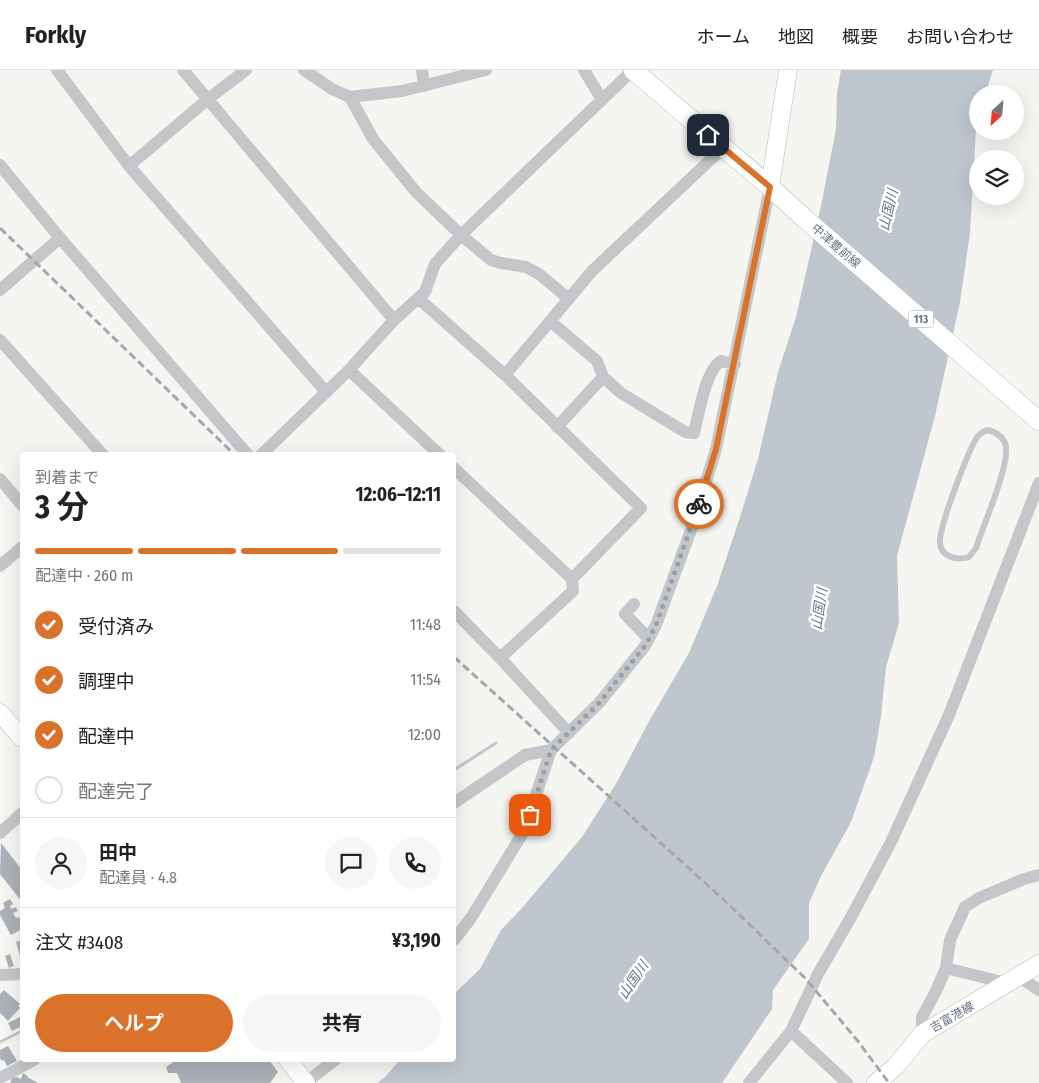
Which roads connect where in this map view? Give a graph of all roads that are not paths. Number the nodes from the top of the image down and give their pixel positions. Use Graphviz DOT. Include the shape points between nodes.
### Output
graph roads {
  1 [pos="58,70"];
  2 [pos="183,70"];
  3 [pos="246,70"];
  4 [pos="304,70"];
  5 [pos="422,70"];
  6 [pos="486,70"];
  7 [pos="584,70"];
  8 [pos="633,70"];
  9 [pos="788,70"];
  10 [pos="424,86"];
  11 [pos="350,97"];
  12 [pos="208,99"];
  13 [pos="602,100"];
  14 [pos="723,148"];
  15 [pos="0,165"];
  16 [pos="129,166"];
  17 [pos="770,187"];
  18 [pos="461,235"];
  19 [pos="60,238"];
  20 [pos="0,290"];
  21 [pos="418,298"];
  22 [pos="569,299"];
  23 [pos="394,320"];
  24 [pos="550,321"];
  25 [pos="0,340"];
  26 [pos="735,364"];
  27 [pos="349,370"];
  28 [pos="505,376"];
  29 [pos="604,377"];
  30 [pos="326,392"];
  31 [pos="1039,421"];
  32 [pos="557,427"];
  33 [pos="100,452"];
  34 [pos="245,452"];
  35 [pos="264,452"];
  36 [pos="434,452"];
  37 [pos="456,470"];
  38 [pos="0,479"];
  39 [pos="1039,483"];
  40 [pos="20,503"];
  41 [pos="939,540"];
  42 [pos="20,549"];
  43 [pos="0,566"];
  44 [pos="572,579"];
  45 [pos="634,604"];
  46 [pos="456,613"];
  47 [pos="649,639"];
  48 [pos="500,658"];
  49 [pos="0,713"];
  50 [pos="568,733"];
  51 [pos="20,736"];
  52 [pos="551,750"];
  53 [pos="456,802"];
  54 [pos="20,815"];
  55 [pos="0,833"];
  56 [pos="1039,875"];
  57 [pos="456,937"];
  58 [pos="1039,964"];
  59 [pos="946,968"];
  60 [pos="20,974"];
  61 [pos="0,975"];
  62 [pos="1012,982"];
  63 [pos="1039,990"];
  64 [pos="791,1031"];
  65 [pos="922,1034"];
  66 [pos="30,1062"];
  67 [pos="290,1062"];
  68 [pos="332,1062"];
  69 [pos="0,1078"];
  70 [pos="306,1083"];
  71 [pos="749,1083"];
  72 [pos="847,1083"];
  73 [pos="876,1083"];
  1 -- 16 [label="street"];
  2 -- 12 [label="street"];
  3 -- 12 [label="street"];
  4 -- 11 [label="street"];
  5 -- 10 [label="street"];
  6 -- 10 [label="street"];
  7 -- 13 [label="street"];
  8 -- 13 [label="street"];
  8 -- 14 [label="main road, 中津豊前線 / 113"];
  9 -- 17 [label="main road"];
  10 -- 11 [label="street"];
  11 -- 18 [label="street" via="373,139 416,192"];
  12 -- 16 [label="street"];
  12 -- 23 [label="street"];
  13 -- 18 [label="street"];
  14 -- 17 [label="main road, 中津豊前線 / 113"];
  14 -- 22 [label="street" via="592,271"];
  15 -- 19 [label="street"];
  16 -- 30 [label="street"];
  17 -- 26 [label="street"];
  17 -- 31 [label="main road, 中津豊前線 / 113"];
  18 -- 21 [label="street" via="435,264 425,292"];
  18 -- 22 [label="street" via="491,260 526,267"];
  19 -- 20 [label="street"];
  19 -- 34 [label="street"];
  21 -- 23 [label="street"];
  21 -- 28 [label="street"];
  22 -- 24 [label="street"];
  23 -- 27 [label="street"];
  24 -- 28 [label="street"];
  24 -- 29 [label="street" via="596,361"];
  25 -- 33 [label="street"];
  26 -- 29 [label="street" via="721,361 710,375 694,433 684,432 621,393"];
  26 -- 47 [label="street" via="716,449 691,530"];
  27 -- 30 [label="street"];
  27 -- 36 [label="street"];
  28 -- 32 [label="street"];
  29 -- 32 [label="street"];
  30 -- 35 [label="street"];
  32 -- 44 [label="street" via="641,508"];
  37 -- 44 [label="street"];
  38 -- 40 [label="street"];
  39 -- 64 [label="street" via="949,715 891,842 818,974"];
  41 -- 41 [label="lane" via="970,452 977,437 990,430 1003,440 1006,454 976,548 969,557 956,559 945,553"];
  42 -- 43 [label="street"];
  44 -- 48 [label="street" via="573,591"];
  45 -- 47 [label="street" via="625,614"];
  46 -- 48 [label="street"];
  47 -- 50 [label="street" via="599,703"];
  48 -- 50 [label="street"];
  49 -- 51 [label="main road"];
  50 -- 52 [label="street"];
  52 -- 53 [label="street" via="526,755"];
  52 -- 57 [label="street" via="524,831"];
  54 -- 55 [label="street"];
  56 -- 59 [label="street" via="979,898 965,907 950,940"];
  58 -- 62 [label="main road, 吉富港線"];
  59 -- 62 [label="street"];
  59 -- 65 [label="street" via="922,1017"];
  60 -- 61 [label="street"];
  62 -- 63 [label="street"];
  62 -- 65 [label="main road, 吉富港線"];
  64 -- 71 [label="street"];
  64 -- 72 [label="street"];
  65 -- 73 [label="main road, 吉富港線" via="896,1066"];
  66 -- 69 [label="street"];
  67 -- 70 [label="main road"];
  68 -- 70 [label="street"];
}
